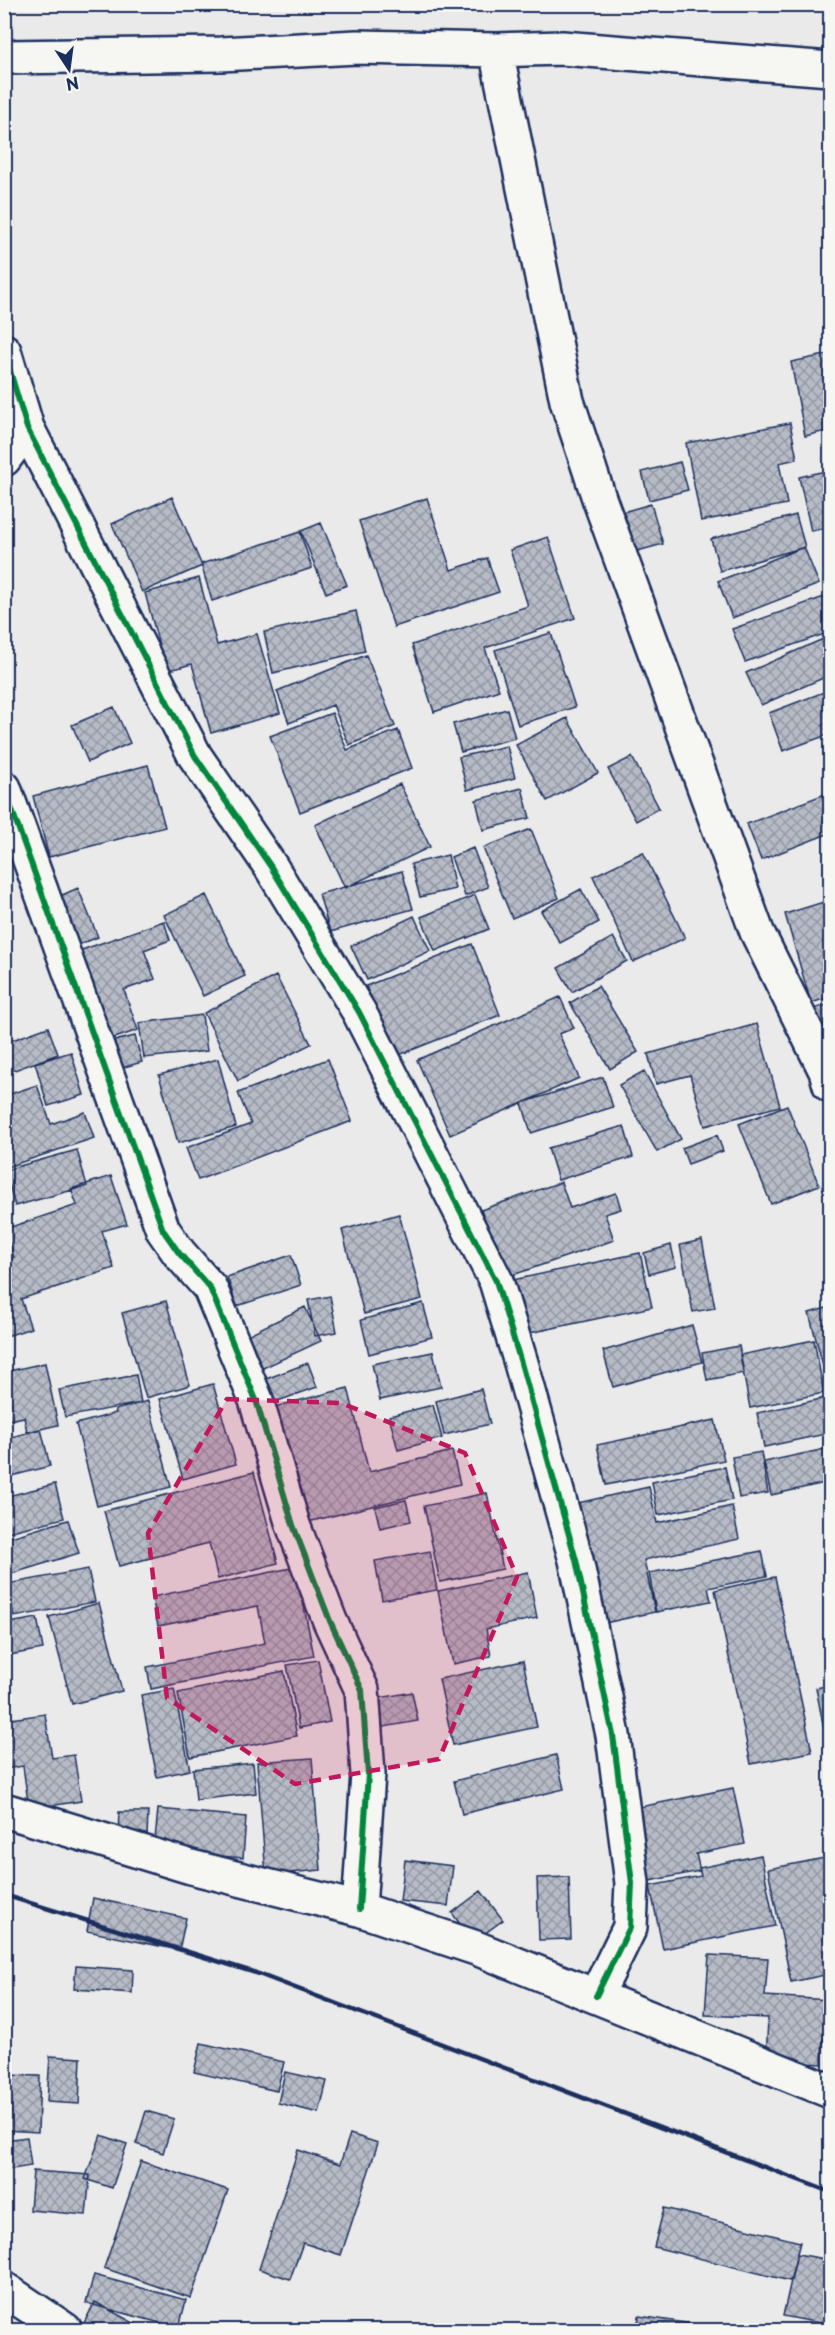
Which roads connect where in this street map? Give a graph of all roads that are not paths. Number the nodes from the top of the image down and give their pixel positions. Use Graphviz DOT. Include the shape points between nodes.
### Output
graph roads {
  1 [pos="496,50"];
  2 [pos="4,57"];
  3 [pos="831,69"];
  4 [pos="4,351"];
  5 [pos="27,428"];
  6 [pos="4,459"];
  7 [pos="4,788"];
  8 [pos="831,1085"];
  9 [pos="4,1810"];
  10 [pos="359,1909"];
  11 [pos="596,1996"];
  12 [pos="831,2091"];
  13 [pos="4,2289"];
  14 [pos="65,2331"];
  1 -- 2 [label="street" via="357,47 220,54"];
  1 -- 3 [label="street" via="562,48"];
  1 -- 8 [label="street" via="570,412 757,932"];
  4 -- 5 [label="street"];
  5 -- 6 [label="street"];
  5 -- 11 [label="street" via="195,756 271,867 359,1012 496,1281 576,1560 613,1735 632,1883 630,1928"];
  7 -- 10 [label="street" via="163,1230 210,1287 256,1400 293,1525 362,1690 368,1774"];
  9 -- 10 [label="street" via="191,1867"];
  10 -- 11 [label="street" via="476,1948"];
  11 -- 12 [label="street"];
  13 -- 14 [label="street"];
}
